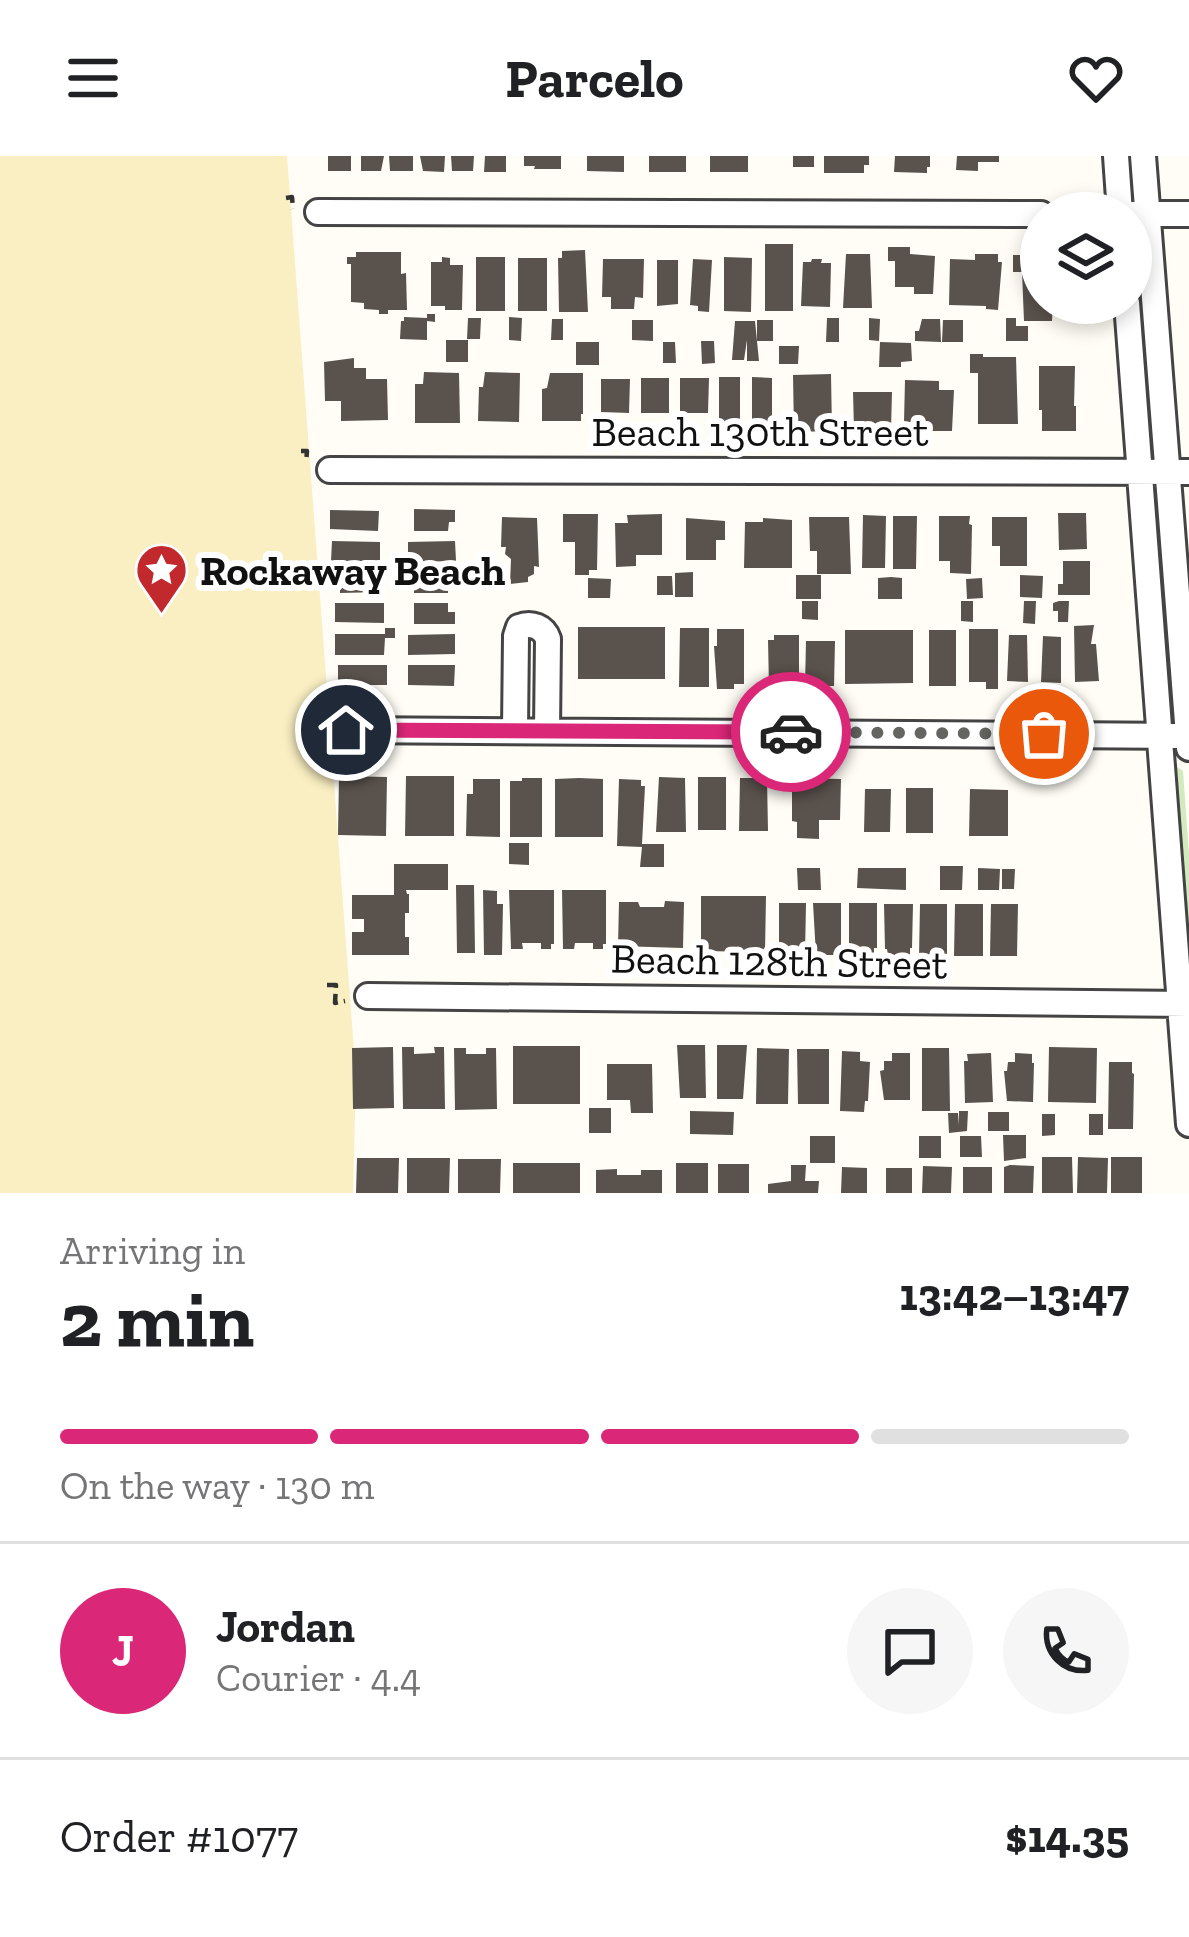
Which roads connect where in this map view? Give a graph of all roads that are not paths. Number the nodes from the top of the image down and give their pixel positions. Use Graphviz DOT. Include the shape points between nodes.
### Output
graph roads {
  1 [pos="1115,156"];
  2 [pos="1143,156"];
  3 [pos="1118,192"];
  4 [pos="1141,192"];
  5 [pos="318,212"];
  6 [pos="1020,214"];
  7 [pos="1152,214"];
  8 [pos="1189,214"];
  9 [pos="1152,300"];
  10 [pos="1129,324"];
  11 [pos="330,470"];
  12 [pos="1140,470"];
  13 [pos="1178,472"];
  14 [pos="346,730"];
  15 [pos="515,730"];
  16 [pos="547,730"];
  17 [pos="1159,736"];
  18 [pos="1188,736"];
  19 [pos="1189,751"];
  20 [pos="368,996"];
  21 [pos="1185,1004"];
  22 [pos="1189,1124"];
  1 -- 3 [label="street"];
  2 -- 4 [label="street"];
  5 -- 6 [label="street"];
  7 -- 8 [label="street"];
  9 -- 13 [label="street"];
  10 -- 12 [label="street"];
  11 -- 12 [label="street, Beach 130th Street"];
  12 -- 13 [label="street, Beach 130th Street"];
  12 -- 17 [label="street"];
  13 -- 18 [label="street"];
  14 -- 15 [label="street"];
  15 -- 16 [label="street"];
  15 -- 16 [label="street" via="516,636 530,624 548,640"];
  16 -- 17 [label="street"];
  17 -- 18 [label="street"];
  17 -- 21 [label="street"];
  18 -- 19 [label="street"];
  20 -- 21 [label="street, Beach 128th Street"];
  21 -- 22 [label="street"];
}
